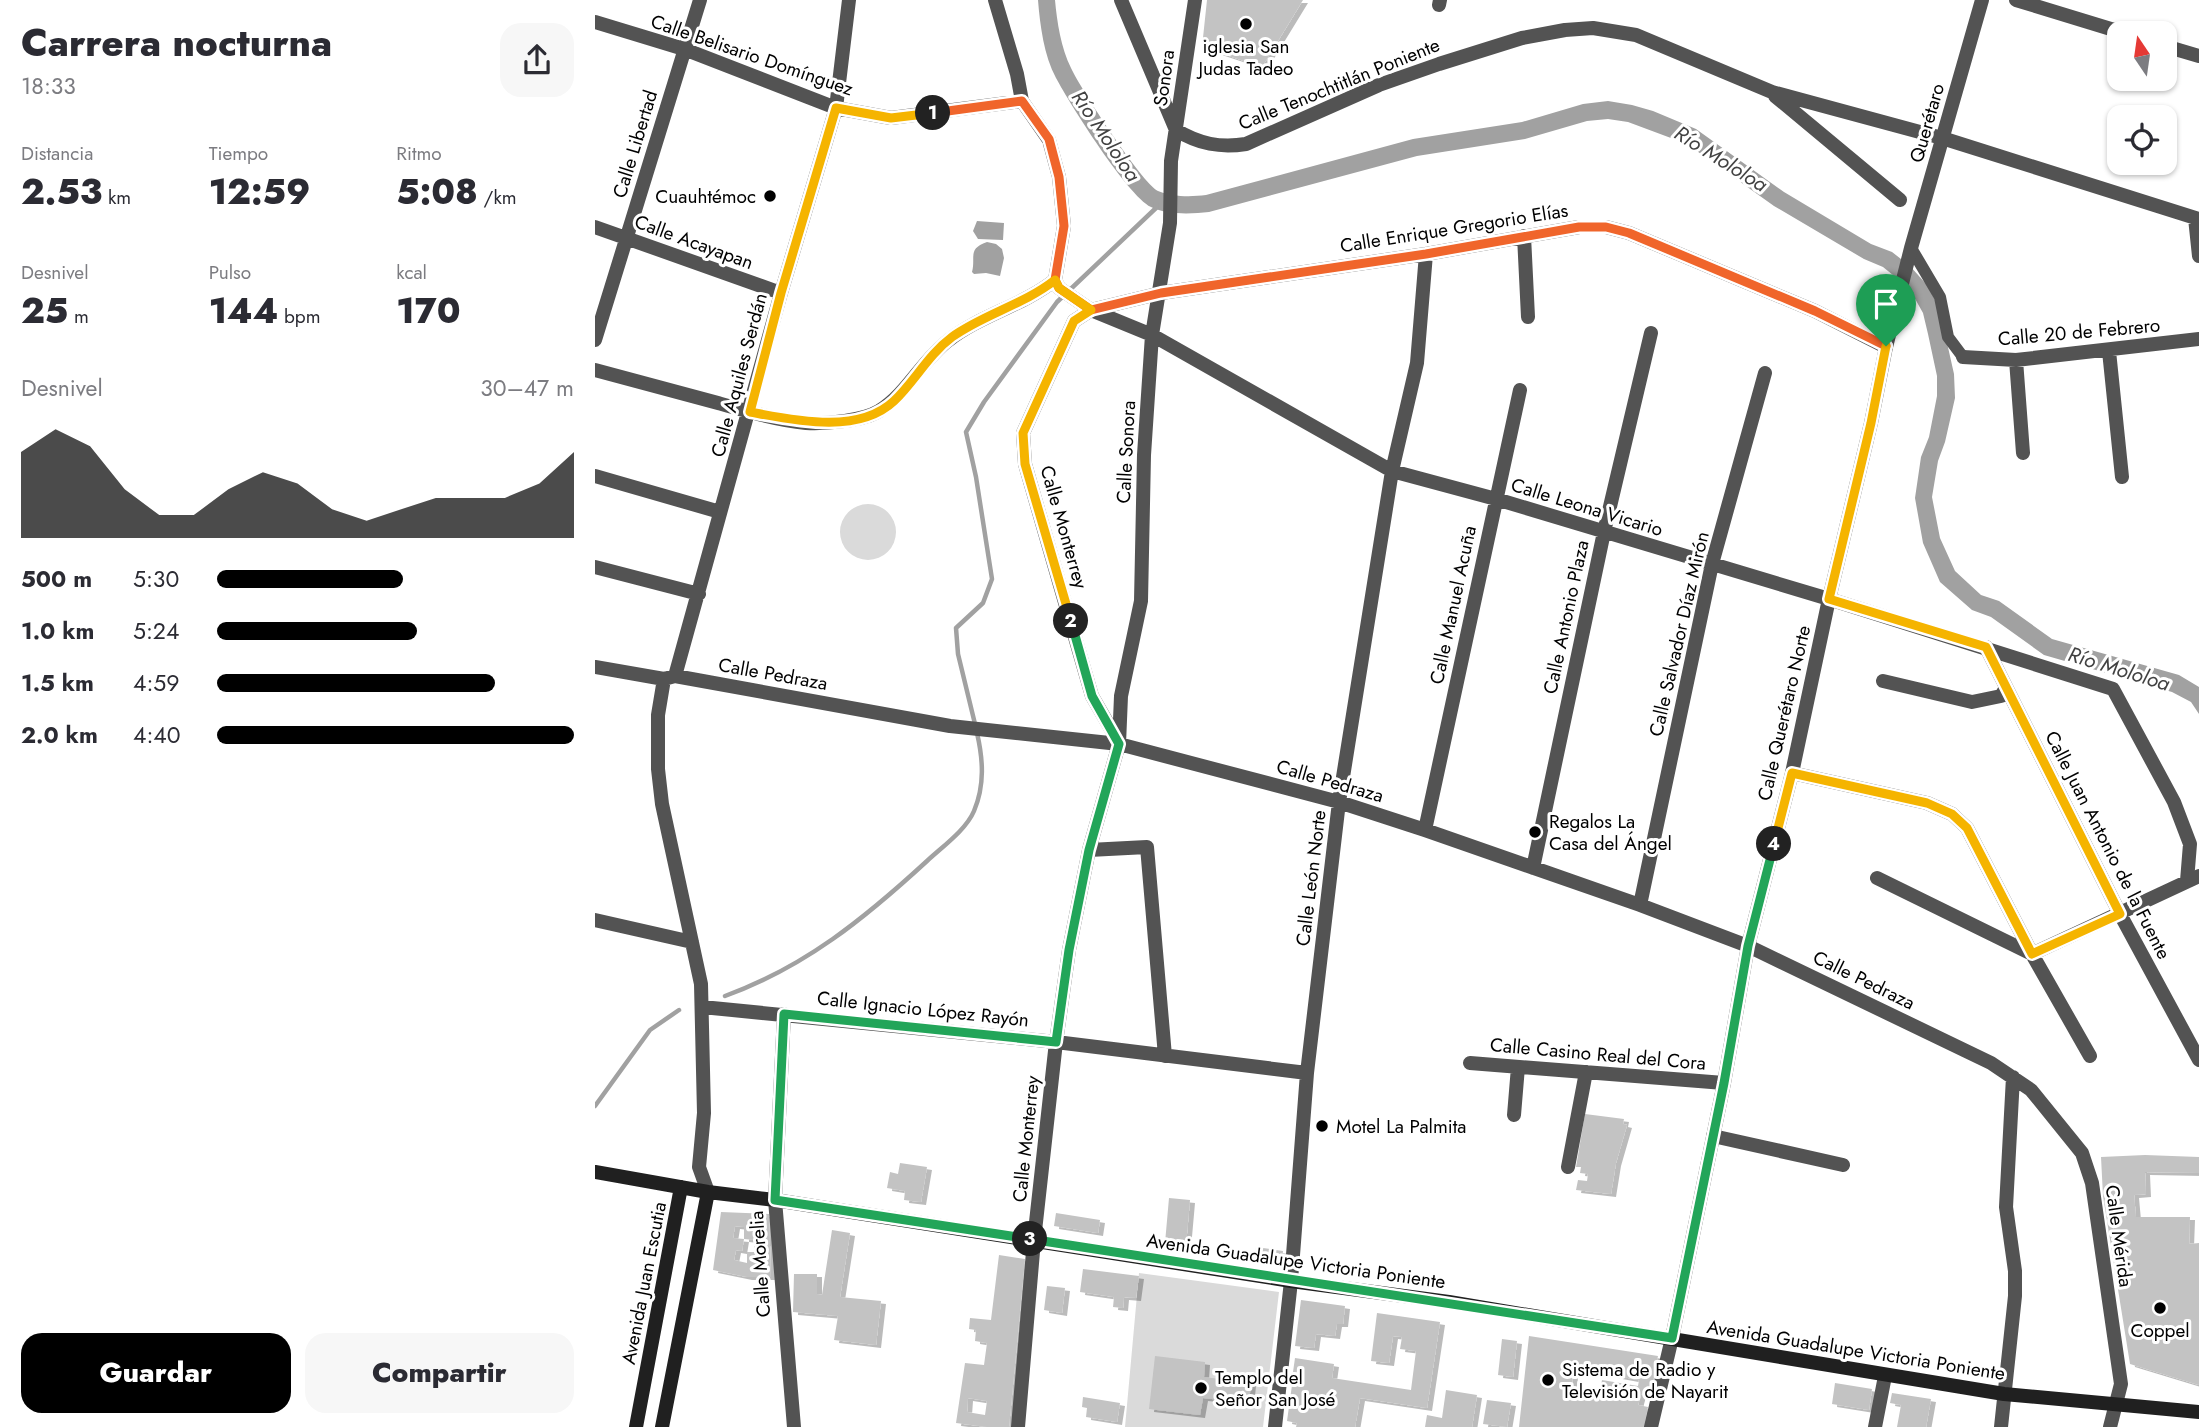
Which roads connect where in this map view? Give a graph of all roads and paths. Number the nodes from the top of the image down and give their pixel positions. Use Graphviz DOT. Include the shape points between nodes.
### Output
graph roads {
  1 [pos="700,0"];
  2 [pos="849,0"];
  3 [pos="995,0"];
  4 [pos="1121,0"];
  5 [pos="1195,0"];
  6 [pos="1982,0"];
  7 [pos="2016,0"];
  8 [pos="595,22"];
  9 [pos="2107,28"];
  10 [pos="684,50"];
  11 [pos="2177,50"];
  12 [pos="2199,56"];
  13 [pos="1772,92"];
  14 [pos="1022,101"];
  15 [pos="836,108"];
  16 [pos="1176,130"];
  17 [pos="1942,138"];
  18 [pos="1171,161"];
  19 [pos="1900,200"];
  20 [pos="2197,218"];
  21 [pos="595,227"];
  22 [pos="1524,236"];
  23 [pos="627,238"];
  24 [pos="1910,252"];
  25 [pos="1426,254"];
  26 [pos="2199,256"];
  27 [pos="1057,284"];
  28 [pos="781,293"];
  29 [pos="1161,293"];
  30 [pos="1091,310"];
  31 [pos="1528,317"];
  32 [pos="1651,333"];
  33 [pos="1152,335"];
  34 [pos="2199,339"];
  35 [pos="595,340"];
  36 [pos="1886,346"];
  37 [pos="2109,351"];
  38 [pos="1963,358"];
  39 [pos="2016,360"];
  40 [pos="595,370"];
  41 [pos="1765,373"];
  42 [pos="1520,390"];
  43 [pos="750,412"];
  44 [pos="2023,453"];
  45 [pos="1392,471"];
  46 [pos="595,476"];
  47 [pos="2122,477"];
  48 [pos="1496,499"];
  49 [pos="720,512"];
  50 [pos="1604,532"];
  51 [pos="1712,564"];
  52 [pos="595,567"];
  53 [pos="698,594"];
  54 [pos="1829,599"];
  55 [pos="1986,647"];
  56 [pos="595,667"];
  57 [pos="669,677"];
  58 [pos="1883,681"];
  59 [pos="2006,688"];
  60 [pos="1119,744"];
  61 [pos="1792,773"];
  62 [pos="1339,802"];
  63 [pos="1425,830"];
  64 [pos="1089,850"];
  65 [pos="1533,868"];
  66 [pos="1877,878"];
  67 [pos="2193,879"];
  68 [pos="1640,905"];
  69 [pos="2120,914"];
  70 [pos="595,920"];
  71 [pos="692,942"];
  72 [pos="1748,946"];
  73 [pos="2032,954"];
  74 [pos="702,1007"];
  75 [pos="784,1014"];
  76 [pos="1056,1042"];
  77 [pos="2090,1055"];
  78 [pos="1165,1056"];
  79 [pos="2199,1060"];
  80 [pos="1470,1063"];
  81 [pos="1518,1067"];
  82 [pos="1586,1072"];
  83 [pos="1307,1073"];
  84 [pos="2013,1077"];
  85 [pos="1724,1083"];
  86 [pos="1514,1115"];
  87 [pos="1713,1136"];
  88 [pos="1843,1165"];
  89 [pos="699,1167"];
  90 [pos="1568,1167"];
  91 [pos="597,1173"];
  92 [pos="681,1187"];
  93 [pos="708,1192"];
  94 [pos="775,1200"];
  95 [pos="1034,1240"];
  96 [pos="1291,1281"];
  97 [pos="1672,1338"];
  98 [pos="1885,1376"];
  99 [pos="2004,1394"];
  100 [pos="2114,1404"];
  101 [pos="2199,1412"];
  102 [pos="636,1427"];
  103 [pos="662,1427"];
  104 [pos="794,1427"];
  105 [pos="1018,1427"];
  106 [pos="1275,1427"];
  107 [pos="1651,1427"];
  108 [pos="1875,1427"];
  109 [pos="2001,1427"];
  110 [pos="2110,1427"];
  1 -- 10 [label="street, Calle Libertad"];
  2 -- 15 [label="street, Calle Aquiles Serdán"];
  3 -- 14 [label="street"];
  4 -- 16 [label="street"];
  5 -- 16 [label="street, Sonora"];
  6 -- 17 [label="street, Querétaro"];
  7 -- 9 [label="street"];
  8 -- 10 [label="street, Calle Belisario Domínguez"];
  10 -- 15 [label="street, Calle Belisario Domínguez"];
  10 -- 23 [label="street, Calle Libertad"];
  11 -- 12 [label="street"];
  13 -- 16 [label="street, Calle Tenochtitlán Poniente" via="1636,35 1584,29 1522,38 1439,64 1379,85 1247,144 1210,144"];
  13 -- 17 [label="street, Calle Tenochtitlán Poniente"];
  13 -- 19 [label="street"];
  14 -- 15 [label="street, Calle Belisario Domínguez" via="891,118"];
  14 -- 27 [label="street" via="1049,139 1059,177 1064,226"];
  15 -- 28 [label="street, Calle Aquiles Serdán"];
  16 -- 18 [label="street, Sonora"];
  17 -- 20 [label="street, Calle Tenochtitlán Poniente"];
  17 -- 24 [label="street, Querétaro"];
  18 -- 29 [label="street, Calle Sonora" via="1170,223"];
  20 -- 26 [label="street"];
  21 -- 23 [label="street, Calle Acayapan"];
  22 -- 25 [label="street, Calle Enrique Gregorio Elías"];
  22 -- 31 [label="street"];
  22 -- 36 [label="street, Calle Enrique Gregorio Elías" via="1579,227 1629,233"];
  23 -- 28 [label="street, Calle Acayapan"];
  23 -- 35 [label="street, Calle Libertad"];
  24 -- 36 [label="street, Calle Querétaro Norte"];
  24 -- 38 [label="street" via="1940,297 1948,337"];
  25 -- 29 [label="street, Calle Enrique Gregorio Elías"];
  25 -- 45 [label="street, Calle León Norte" via="1416,363"];
  27 -- 30 [label="street, Calle Leona Vicario"];
  27 -- 43 [label="street" via="969,325 934,351 892,402 875,414 807,423"];
  28 -- 43 [label="street, Calle Aquiles Serdán"];
  29 -- 30 [label="street, Calle Enrique Gregorio Elías"];
  29 -- 33 [label="street, Calle Sonora"];
  30 -- 33 [label="street, Calle Leona Vicario"];
  30 -- 60 [label="street, Calle Monterrey" via="1074,321 1023,433 1025,464 1092,696"];
  32 -- 50 [label="street, Calle Antonio Plaza"];
  33 -- 45 [label="street, Calle Leona Vicario"];
  33 -- 60 [label="street, Calle Sonora" via="1141,601 1121,696"];
  34 -- 37 [label="street, Calle 20 de Febrero"];
  36 -- 54 [label="street, Calle Querétaro Norte"];
  37 -- 39 [label="street, Calle 20 de Febrero"];
  37 -- 47 [label="street"];
  38 -- 39 [label="street, Calle 20 de Febrero"];
  39 -- 44 [label="street"];
  40 -- 43 [label="street"];
  41 -- 51 [label="street, Calle Salvador Díaz Mirón"];
  42 -- 48 [label="street, Calle Manuel Acuña"];
  43 -- 49 [label="street, Calle Aquiles Serdán"];
  45 -- 48 [label="street, Calle Leona Vicario"];
  45 -- 62 [label="street, Calle León Norte"];
  46 -- 49 [label="street"];
  48 -- 50 [label="street, Calle Leona Vicario"];
  48 -- 63 [label="street, Calle Manuel Acuña"];
  49 -- 53 [label="street, Calle Aquiles Serdán"];
  50 -- 51 [label="street, Calle Leona Vicario"];
  50 -- 65 [label="street, Calle Antonio Plaza"];
  51 -- 54 [label="street, Calle Leona Vicario"];
  51 -- 68 [label="street, Calle Salvador Díaz Mirón"];
  52 -- 53 [label="street"];
  53 -- 57 [label="street, Calle Aquiles Serdán"];
  54 -- 55 [label="street, Calle Leona Vicario"];
  54 -- 61 [label="street, Calle Querétaro Norte"];
  55 -- 59 [label="street, Calle Juan Antonio de la Fuente"];
  55 -- 67 [label="street, Calle Leona Vicario" via="2113,688 2174,802 2190,844"];
  56 -- 57 [label="street, Calle Pedraza"];
  57 -- 60 [label="street, Calle Pedraza" via="950,726"];
  57 -- 71 [label="street, Calle Aquiles Serdán" via="658,715 658,769"];
  58 -- 59 [label="street" via="1972,702 2001,696"];
  59 -- 69 [label="street, Calle Juan Antonio de la Fuente"];
  60 -- 62 [label="street, Calle Pedraza"];
  60 -- 64 [label="street, Calle Monterrey"];
  61 -- 72 [label="street, Calle Querétaro Norte"];
  61 -- 73 [label="street" via="1927,803 1952,814 1967,828"];
  62 -- 63 [label="street, Calle Pedraza"];
  62 -- 83 [label="street, Calle León Norte"];
  63 -- 65 [label="street, Calle Pedraza"];
  64 -- 76 [label="street, Calle Monterrey"];
  64 -- 78 [label="street" via="1147,847"];
  65 -- 68 [label="street, Calle Pedraza"];
  66 -- 73 [label="street"];
  67 -- 69 [label="street"];
  68 -- 72 [label="street, Calle Pedraza"];
  69 -- 73 [label="street"];
  69 -- 79 [label="street, Calle Juan Antonio de la Fuente"];
  70 -- 71 [label="street"];
  71 -- 74 [label="street, Calle Aquiles Serdán"];
  72 -- 84 [label="street, Calle Pedraza"];
  72 -- 85 [label="street, Calle Querétaro Norte"];
  73 -- 77 [label="street"];
  74 -- 75 [label="street, Calle Ignacio López Rayón"];
  74 -- 89 [label="street, Calle Aquiles Serdán" via="704,1113"];
  75 -- 76 [label="street, Calle Ignacio López Rayón"];
  75 -- 94 [label="street, Calle Morelia"];
  76 -- 78 [label="street, Calle Ignacio López Rayón"];
  76 -- 95 [label="street, Calle Monterrey"];
  78 -- 83 [label="street, Calle Ignacio López Rayón"];
  80 -- 81 [label="street, Calle Casino Real del Cora"];
  81 -- 82 [label="street, Calle Casino Real del Cora"];
  81 -- 86 [label="street"];
  82 -- 85 [label="street, Calle Casino Real del Cora"];
  82 -- 90 [label="street"];
  83 -- 96 [label="street, Calle León Norte"];
  84 -- 99 [label="street" via="2006,1207 2015,1296"];
  84 -- 100 [label="street, Calle Mérida" via="2031,1090 2082,1153 2092,1183 2121,1384"];
  85 -- 87 [label="street, Calle Querétaro Norte"];
  87 -- 88 [label="street"];
  87 -- 97 [label="street, Calle Querétaro Norte"];
  89 -- 92 [label="street, Avenida Juan Escutia"];
  89 -- 93 [label="street"];
  91 -- 92 [label="main road, Avenida Guadalupe Victoria Poniente"];
  92 -- 93 [label="main road, Avenida Guadalupe Victoria Poniente"];
  92 -- 102 [label="main road, Avenida Juan Escutia"];
  93 -- 94 [label="main road, Avenida Guadalupe Victoria Poniente"];
  93 -- 103 [label="main road"];
  94 -- 95 [label="main road, Avenida Guadalupe Victoria Poniente"];
  94 -- 104 [label="street, Calle Morelia"];
  95 -- 96 [label="main road, Avenida Guadalupe Victoria Poniente"];
  95 -- 105 [label="street, Calle Monterrey"];
  96 -- 97 [label="main road, Avenida Guadalupe Victoria Poniente"];
  96 -- 106 [label="street, Calle León Norte"];
  97 -- 98 [label="main road, Avenida Guadalupe Victoria Poniente"];
  97 -- 107 [label="street, Calle Querétaro Norte"];
  98 -- 99 [label="main road, Avenida Guadalupe Victoria Poniente"];
  98 -- 108 [label="street"];
  99 -- 100 [label="main road, Avenida Guadalupe Victoria Poniente"];
  99 -- 109 [label="street"];
  100 -- 101 [label="main road, Avenida Guadalupe Victoria Poniente"];
  100 -- 110 [label="street, Calle Mérida"];
}
